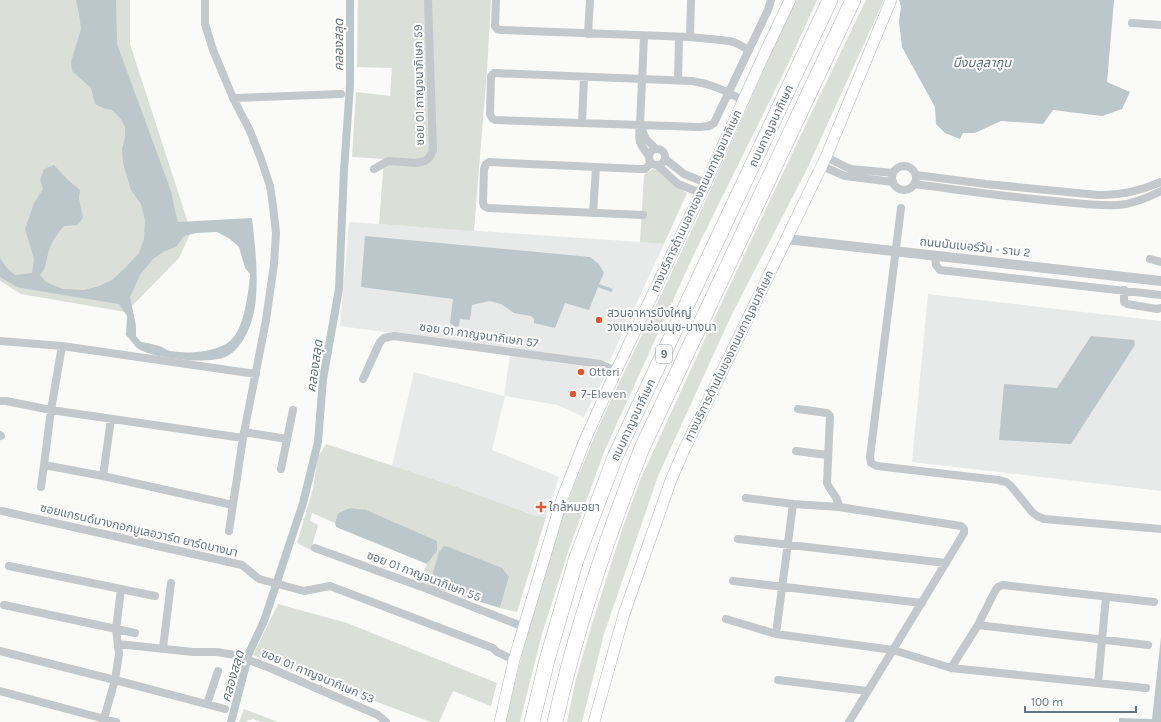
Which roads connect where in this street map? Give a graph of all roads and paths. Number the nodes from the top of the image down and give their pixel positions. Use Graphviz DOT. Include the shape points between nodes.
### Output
graph roads {
  1 [pos="205,0"];
  2 [pos="428,0"];
  3 [pos="496,0"];
  4 [pos="590,0"];
  5 [pos="691,0"];
  6 [pos="771,0"];
  7 [pos="790,0"];
  8 [pos="830,0"];
  9 [pos="853,0"];
  10 [pos="890,3"];
  11 [pos="1132,23"];
  12 [pos="1161,25"];
  13 [pos="588,34"];
  14 [pos="644,36"];
  15 [pos="679,37"];
  16 [pos="690,38"];
  17 [pos="749,50"];
  18 [pos="584,77"];
  19 [pos="642,79"];
  20 [pos="678,80"];
  21 [pos="728,92"];
  22 [pos="341,94"];
  23 [pos="233,98"];
  24 [pos="743,100"];
  25 [pos="582,123"];
  26 [pos="640,125"];
  27 [pos="656,148"];
  28 [pos="665,159"];
  29 [pos="652,161"];
  30 [pos="824,162"];
  31 [pos="596,167"];
  32 [pos="374,168"];
  33 [pos="916,175"];
  34 [pos="893,178"];
  35 [pos="1161,182"];
  36 [pos="706,183"];
  37 [pos="914,184"];
  38 [pos="1161,191"];
  39 [pos="701,193"];
  40 [pos="901,208"];
  41 [pos="593,213"];
  42 [pos="644,215"];
  43 [pos="786,239"];
  44 [pos="897,252"];
  45 [pos="935,256"];
  46 [pos="1150,259"];
  47 [pos="1161,262"];
  48 [pos="1030,267"];
  49 [pos="1119,277"];
  50 [pos="1029,280"];
  51 [pos="1161,282"];
  52 [pos="1121,290"];
  53 [pos="1161,295"];
  54 [pos="1161,308"];
  55 [pos="0,341"];
  56 [pos="62,346"];
  57 [pos="616,372"];
  58 [pos="256,374"];
  59 [pos="363,379"];
  60 [pos="0,401"];
  61 [pos="798,409"];
  62 [pos="51,410"];
  63 [pos="293,410"];
  64 [pos="111,419"];
  65 [pos="244,435"];
  66 [pos="287,439"];
  67 [pos="796,451"];
  68 [pos="827,455"];
  69 [pos="44,465"];
  70 [pos="281,469"];
  71 [pos="103,476"];
  72 [pos="41,487"];
  73 [pos="746,498"];
  74 [pos="793,504"];
  75 [pos="233,505"];
  76 [pos="839,507"];
  77 [pos="2,511"];
  78 [pos="1161,529"];
  79 [pos="229,531"];
  80 [pos="738,539"];
  81 [pos="788,545"];
  82 [pos="315,548"];
  83 [pos="946,563"];
  84 [pos="9,566"];
  85 [pos="733,581"];
  86 [pos="171,583"];
  87 [pos="782,586"];
  88 [pos="121,589"];
  89 [pos="155,596"];
  90 [pos="1106,597"];
  91 [pos="922,602"];
  92 [pos="1154,602"];
  93 [pos="4,605"];
  94 [pos="726,619"];
  95 [pos="978,625"];
  96 [pos="524,628"];
  97 [pos="116,629"];
  98 [pos="135,633"];
  99 [pos="776,634"];
  100 [pos="1102,640"];
  101 [pos="118,644"];
  102 [pos="1148,645"];
  103 [pos="163,648"];
  104 [pos="893,650"];
  105 [pos="0,651"];
  106 [pos="514,660"];
  107 [pos="951,668"];
  108 [pos="218,671"];
  109 [pos="115,680"];
  110 [pos="778,680"];
  111 [pos="1098,683"];
  112 [pos="1146,688"];
  113 [pos="0,691"];
  114 [pos="867,692"];
  115 [pos="207,704"];
  116 [pos="225,709"];
  117 [pos="103,720"];
  118 [pos="116,722"];
  119 [pos="386,722"];
  120 [pos="500,722"];
  121 [pos="532,722"];
  122 [pos="555,722"];
  123 [pos="594,722"];
  124 [pos="849,722"];
  1 -- 23 [label="street" via="208,36"];
  2 -- 32 [label="street, ซอย 01 กาญจนาภิเษก 59" via="433,150 425,161 388,161"];
  3 -- 13 [label="street" via="497,29"];
  4 -- 13 [label="street"];
  5 -- 16 [label="street"];
  6 -- 17 [label="street"];
  7 -- 24 [label="main road, ทางบริการด้านนอกของถนนกาญจนาภิเษก"];
  8 -- 121 [label="highway, ถนนกาญจนาภิเษก / 9" via="616,457 576,560"];
  9 -- 122 [label="highway, ถนนกาญจนาภิเษก / 9" via="642,448 584,609"];
  10 -- 30 [label="main road, ทางบริการด้านในของถนนกาญจนาภิเษก"];
  11 -- 12 [label="street"];
  13 -- 14 [label="street"];
  14 -- 15 [label="street"];
  14 -- 19 [label="street"];
  15 -- 16 [label="street"];
  15 -- 20 [label="street"];
  16 -- 17 [label="street" via="730,41"];
  17 -- 21 [label="street"];
  18 -- 19 [label="street"];
  18 -- 25 [label="street"];
  18 -- 25 [label="street" via="494,73 490,83 490,114 495,120"];
  19 -- 20 [label="street"];
  19 -- 26 [label="street"];
  20 -- 21 [label="street" via="707,84"];
  21 -- 24 [label="street"];
  21 -- 26 [label="street" via="714,123 709,126"];
  22 -- 23 [label="street"];
  23 -- 58 [label="street" via="250,131 270,186 276,233 274,264"];
  24 -- 36 [label="main road, ทางบริการด้านนอกของถนนกาญจนาภิเษก"];
  25 -- 26 [label="street"];
  26 -- 27 [label="street" via="646,139"];
  26 -- 29 [label="street" via="638,137 641,146"];
  27 -- 28 [label="street" via="664,152"];
  27 -- 29 [label="street" via="651,151"];
  28 -- 29 [label="street" via="662,164"];
  28 -- 36 [label="street" via="684,174"];
  29 -- 31 [label="street" via="645,169"];
  29 -- 39 [label="street" via="678,184"];
  30 -- 34 [label="street"];
  30 -- 43 [label="main road, ทางบริการด้านในของถนนกาญจนาภิเษก"];
  31 -- 41 [label="street"];
  31 -- 41 [label="street" via="489,162 484,169 483,202 488,208"];
  33 -- 34 [label="street" via="912,169 905,166 898,168"];
  33 -- 35 [label="street" via="1109,196 1133,192"];
  33 -- 37 [label="street"];
  34 -- 37 [label="street" via="896,187 902,190 909,189"];
  36 -- 39 [label="main road, ทางบริการด้านนอกของถนนกาญจนาภิเษก"];
  37 -- 38 [label="street" via="1099,205 1135,202"];
  39 -- 57 [label="main road, ทางบริการด้านนอกของถนนกาญจนาภิเษก"];
  40 -- 44 [label="street"];
  41 -- 42 [label="street"];
  43 -- 44 [label="street, ถนนนัมเบอร์วัน - ราม 2"];
  43 -- 123 [label="main road, ทางบริการด้านในของถนนกาญจนาภิเษก" via="671,480 624,614"];
  44 -- 45 [label="street, ถนนนัมเบอร์วัน - ราม 2"];
  44 -- 78 [label="street" via="871,464 1006,482 1032,512 1044,518"];
  45 -- 48 [label="street, ถนนนัมเบอร์วัน - ราม 2"];
  45 -- 50 [label="street" via="937,268 940,270"];
  46 -- 47 [label="street"];
  48 -- 49 [label="street, ถนนนัมเบอร์วัน - ราม 2"];
  48 -- 50 [label="street"];
  49 -- 51 [label="street, ถนนนัมเบอร์วัน - ราม 2"];
  49 -- 52 [label="street"];
  50 -- 52 [label="street"];
  52 -- 53 [label="street"];
  52 -- 54 [label="street" via="1127,304"];
  55 -- 56 [label="street"];
  56 -- 58 [label="street"];
  56 -- 62 [label="street"];
  57 -- 59 [label="street, ซอย 01 กาญจนากิเษก 57" via="600,364 394,336 384,338 380,342"];
  57 -- 96 [label="main road, ทางบริการด้านนอกของถนนกาญจนาภิเษก" via="585,440 562,500"];
  58 -- 65 [label="street"];
  60 -- 62 [label="street"];
  61 -- 68 [label="street" via="829,415"];
  62 -- 64 [label="street"];
  62 -- 69 [label="street"];
  63 -- 66 [label="street"];
  64 -- 65 [label="street"];
  64 -- 71 [label="street"];
  65 -- 66 [label="street"];
  65 -- 75 [label="street"];
  66 -- 70 [label="street"];
  67 -- 68 [label="street"];
  68 -- 76 [label="street" via="827,483"];
  69 -- 71 [label="street"];
  69 -- 72 [label="street"];
  71 -- 75 [label="street"];
  73 -- 74 [label="street"];
  74 -- 76 [label="street"];
  74 -- 81 [label="street"];
  75 -- 79 [label="street"];
  76 -- 83 [label="street" via="961,526 964,533"];
  77 -- 106 [label="street, ซอยแกรนด์บางกอกบูเลอวาร์ด ยาร์ดบางนา" via="242,565 259,579 304,591 330,586 493,648"];
  80 -- 81 [label="street"];
  81 -- 83 [label="street"];
  81 -- 87 [label="street"];
  82 -- 96 [label="street, ซอย 01 กาญจนากิเษก 55"];
  83 -- 91 [label="street"];
  84 -- 88 [label="street"];
  85 -- 87 [label="street"];
  86 -- 103 [label="street"];
  87 -- 91 [label="street"];
  87 -- 99 [label="street"];
  88 -- 89 [label="street"];
  88 -- 97 [label="street"];
  90 -- 92 [label="street"];
  90 -- 95 [label="street" via="1003,585 995,591"];
  90 -- 100 [label="street"];
  91 -- 104 [label="street"];
  93 -- 97 [label="street"];
  94 -- 99 [label="street"];
  95 -- 100 [label="street"];
  95 -- 107 [label="street"];
  96 -- 106 [label="main road, ทางบริการด้านนอกของถนนกาญจนาภิเษก"];
  97 -- 98 [label="street"];
  97 -- 101 [label="street"];
  99 -- 104 [label="street"];
  100 -- 102 [label="street"];
  100 -- 111 [label="street"];
  101 -- 103 [label="street, ซอย 01 กาญจนากิเษก 53"];
  101 -- 109 [label="street"];
  103 -- 119 [label="street, ซอย 01 กาญจนากิเษก 53" via="235,655 378,715"];
  104 -- 107 [label="street"];
  104 -- 114 [label="street"];
  105 -- 109 [label="street"];
  106 -- 120 [label="main road, ทางบริการด้านนอกของถนนกาญจนาภิเษก"];
  107 -- 111 [label="street"];
  108 -- 115 [label="street"];
  109 -- 115 [label="street"];
  109 -- 117 [label="street"];
  110 -- 114 [label="street"];
  111 -- 112 [label="street"];
  113 -- 117 [label="street"];
  114 -- 124 [label="street"];
  115 -- 116 [label="street"];
  117 -- 118 [label="street"];
}
